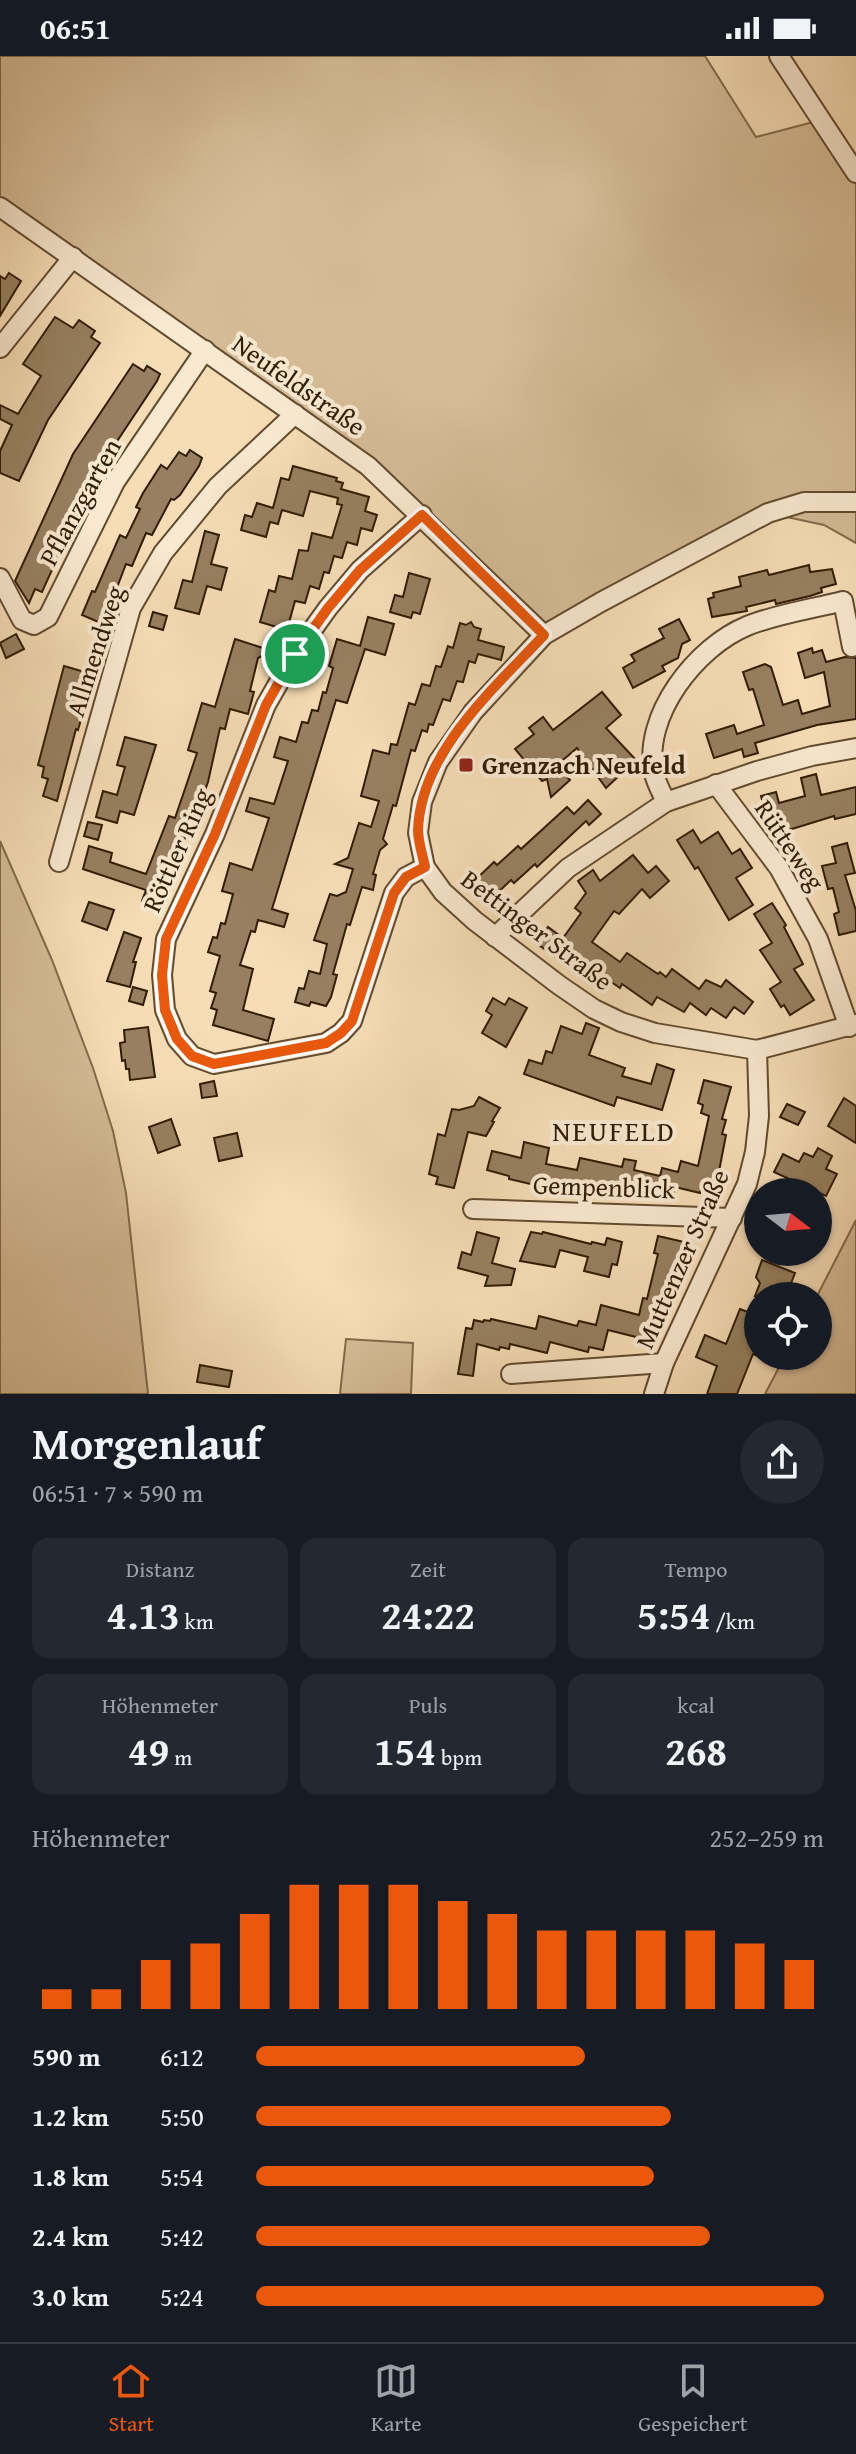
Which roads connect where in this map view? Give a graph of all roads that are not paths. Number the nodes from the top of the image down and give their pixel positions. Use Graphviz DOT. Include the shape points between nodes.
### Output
graph roads {
  1 [pos="779,56"];
  2 [pos="855,171"];
  3 [pos="0,207"];
  4 [pos="73,257"];
  5 [pos="0,348"];
  6 [pos="205,350"];
  7 [pos="295,414"];
  8 [pos="856,502"];
  9 [pos="422,515"];
  10 [pos="0,578"];
  11 [pos="544,635"];
  12 [pos="852,647"];
  13 [pos="856,748"];
  14 [pos="716,784"];
  15 [pos="666,802"];
  16 [pos="59,862"];
  17 [pos="425,867"];
  18 [pos="495,937"];
  19 [pos="853,1026"];
  20 [pos="757,1050"];
  21 [pos="473,1209"];
  22 [pos="732,1218"];
  23 [pos="664,1363"];
  24 [pos="511,1374"];
  25 [pos="654,1394"];
  1 -- 2 [label="street"];
  3 -- 4 [label="street, Neufeldstraße"];
  4 -- 5 [label="street"];
  4 -- 6 [label="street, Neufeldstraße"];
  6 -- 7 [label="street, Neufeldstraße"];
  6 -- 10 [label="street, Pflanzgarten" via="115,482 48,617 34,625 22,620"];
  7 -- 9 [label="street, Neufeldstraße" via="368,466"];
  7 -- 16 [label="street, Allmendweg" via="218,486 163,553 131,608"];
  8 -- 11 [label="street, Bettinger Straße" via="804,502 768,513"];
  9 -- 11 [label="street, Neufeldstraße"];
  9 -- 17 [label="street, Röttler Ring" via="360,570 328,608 266,705 166,939 165,1010 177,1039 192,1056 214,1064 326,1043 341,1033 352,1021 394,893 406,877"];
  11 -- 17 [label="street, Bettinger Straße" via="473,712 438,762 422,802 418,833"];
  12 -- 15 [label="street" via="843,601 748,625 696,659 669,699 655,733 654,775"];
  13 -- 14 [label="street"];
  14 -- 15 [label="street"];
  14 -- 19 [label="street, Rütteweg" via="779,868 818,939"];
  15 -- 18 [label="street" via="568,868"];
  17 -- 18 [label="street, Bettinger Straße" via="443,892"];
  18 -- 20 [label="street, Bettinger Straße" via="582,1001 621,1022"];
  19 -- 20 [label="street, Bettinger Straße"];
  20 -- 22 [label="street, Muttenzer Straße" via="755,1152"];
  21 -- 22 [label="street, Gempenblick"];
  22 -- 23 [label="street, Muttenzer Straße"];
  23 -- 24 [label="street"];
  23 -- 25 [label="street, Muttenzer Straße"];
}
